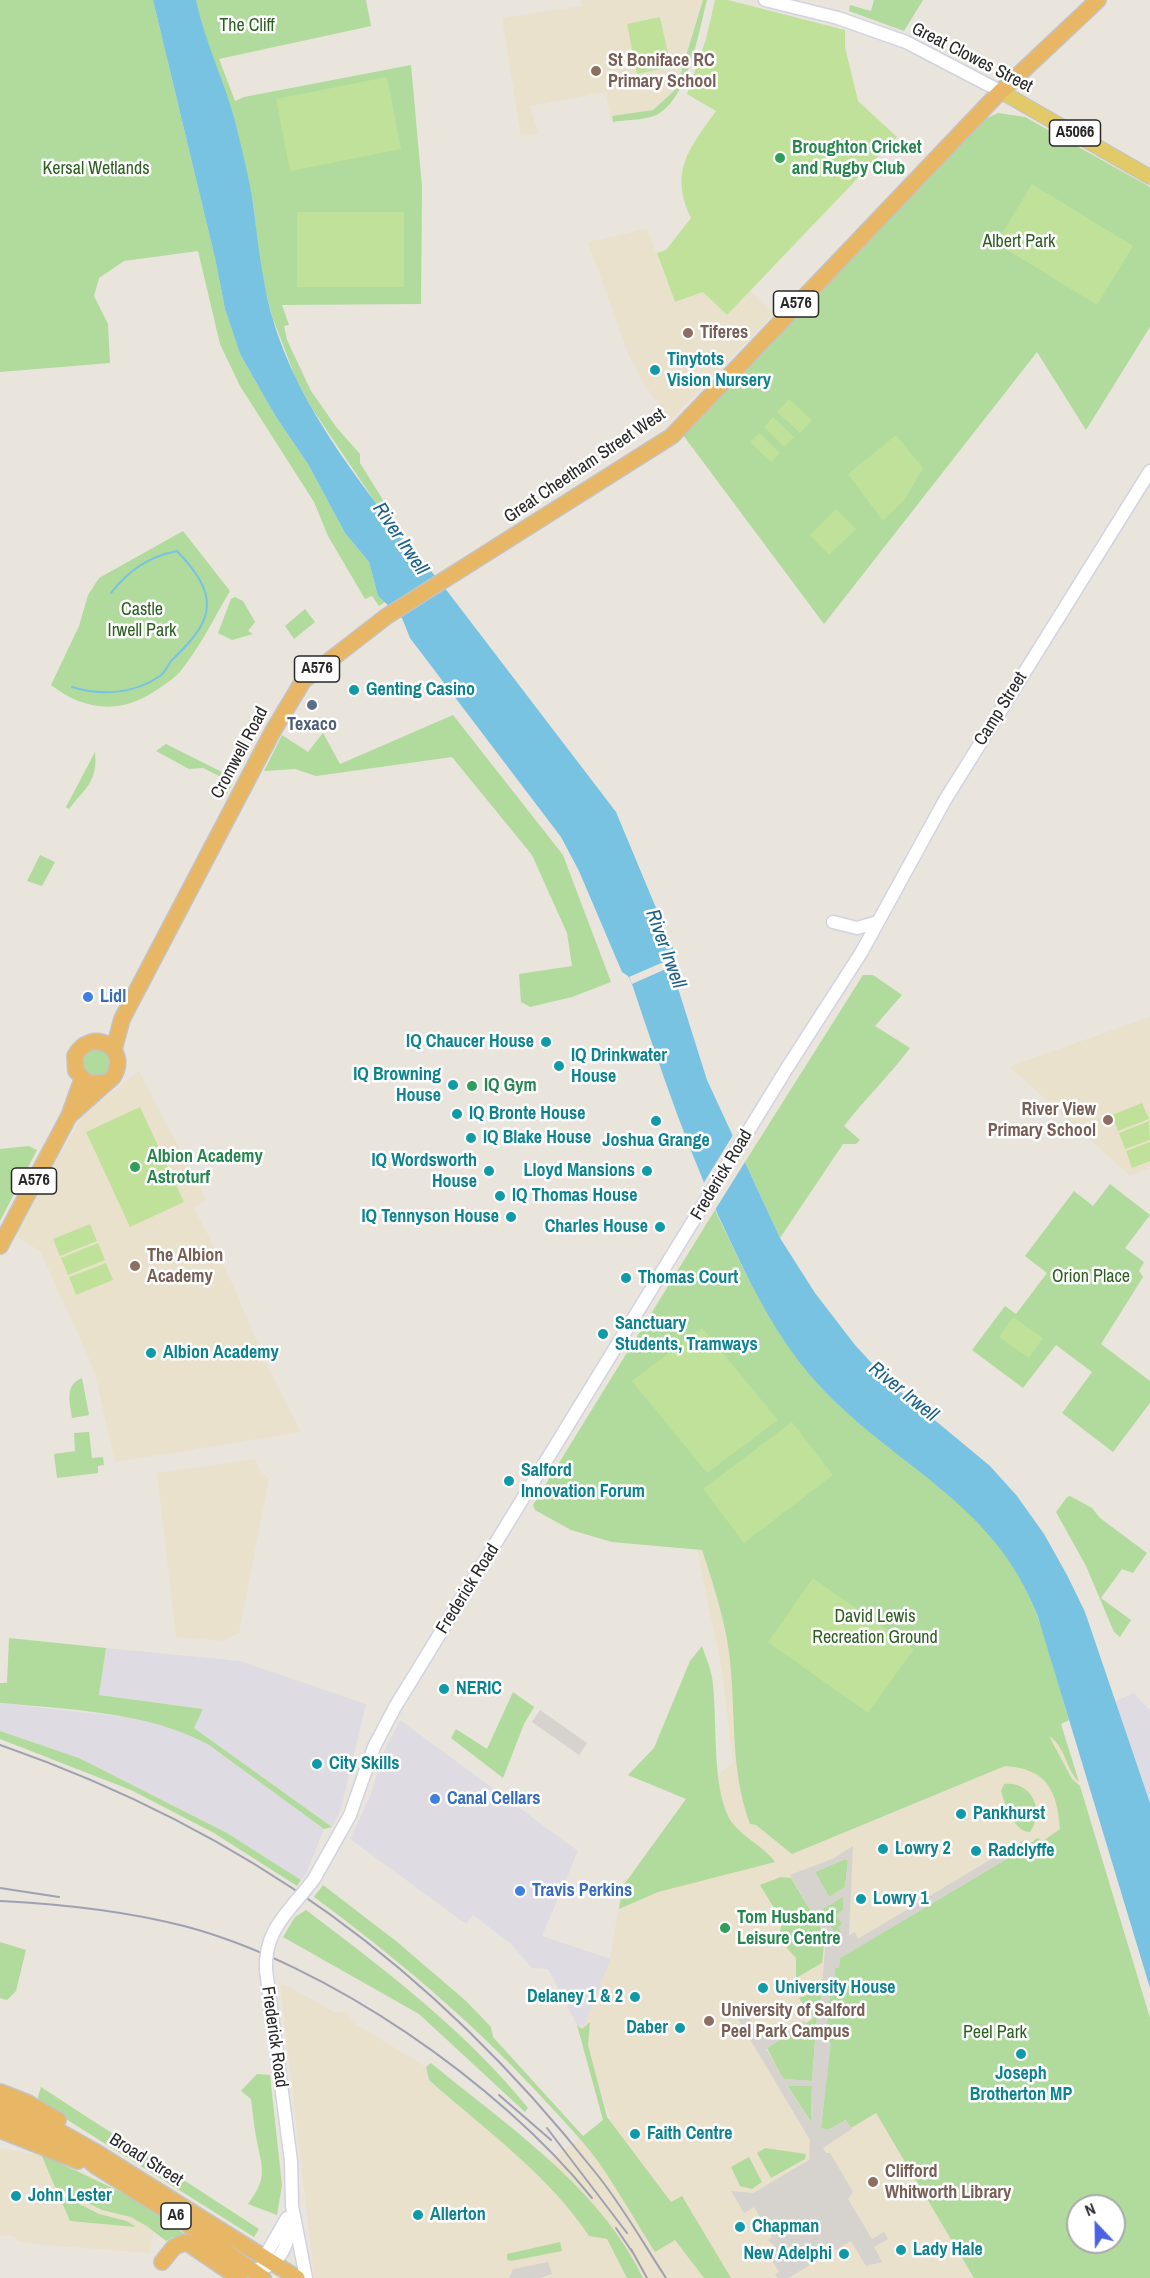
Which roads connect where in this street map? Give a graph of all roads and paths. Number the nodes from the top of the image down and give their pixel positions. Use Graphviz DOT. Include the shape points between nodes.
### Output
graph roads {
  1 [pos="765,0"];
  2 [pos="1098,0"];
  3 [pos="1000,91"];
  4 [pos="1150,177"];
  5 [pos="1150,471"];
  6 [pos="464,568"];
  7 [pos="833,922"];
  8 [pos="878,922"];
  9 [pos="861,953"];
  10 [pos="122,1018"];
  11 [pos="96,1040"];
  12 [pos="114,1049"];
  13 [pos="82,1080"];
  14 [pos="107,1082"];
  15 [pos="69,1116"];
  16 [pos="0,1246"];
  17 [pos="0,2092"];
  18 [pos="0,2104"];
  19 [pos="0,2116"];
  20 [pos="0,2130"];
  21 [pos="94,2151"];
  22 [pos="97,2167"];
  23 [pos="292,2206"];
  24 [pos="162,2262"];
  25 [pos="257,2271"];
  26 [pos="297,2278"];
  27 [pos="306,2278"];
  1 -- 3 [label="main road, Great Clowes Street" via="838,18 906,42"];
  2 -- 3 [label="highway, Great Cheetham Street West / A576"];
  3 -- 4 [label="main road, Great Clowes Street / A5066"];
  3 -- 6 [label="highway, Great Cheetham Street West / A576" via="672,436"];
  5 -- 8 [label="main road, Camp Street" via="945,800"];
  6 -- 10 [label="highway, Cromwell Road / A576" via="395,611 303,681"];
  7 -- 8 [label="main road" via="857,928"];
  8 -- 9 [label="main road, Camp Street"];
  9 -- 23 [label="main road, Frederick Road, bridge" via="395,1707 374,1747 339,1837 314,1879 271,1934 266,1948 266,1970 291,2161"];
  10 -- 11 [label="highway, Cromwell Road / A576"];
  10 -- 12 [label="highway, Cromwell Road / A576"];
  11 -- 12 [label="highway"];
  11 -- 13 [label="highway, A576" via="85,1044 75,1056 76,1071"];
  12 -- 14 [label="highway, A576" via="117,1071"];
  13 -- 14 [label="highway" via="100,1085"];
  13 -- 15 [label="highway, A576"];
  14 -- 15 [label="highway, A576"];
  15 -- 16 [label="highway, A576"];
  17 -- 21 [label="highway" via="62,2122"];
  18 -- 21 [label="highway, Broad Street / A6"];
  19 -- 22 [label="highway, Broad Street / A6" via="77,2151"];
  20 -- 22 [label="highway"];
  21 -- 25 [label="highway, Broad Street / A6"];
  22 -- 25 [label="highway, Broad Street / A6"];
  23 -- 25 [label="main road" via="288,2244"];
  23 -- 27 [label="main road, Frederick Road"];
  24 -- 25 [label="highway" via="174,2247 186,2242"];
  25 -- 26 [label="highway, Broad Street / A6"];
}
